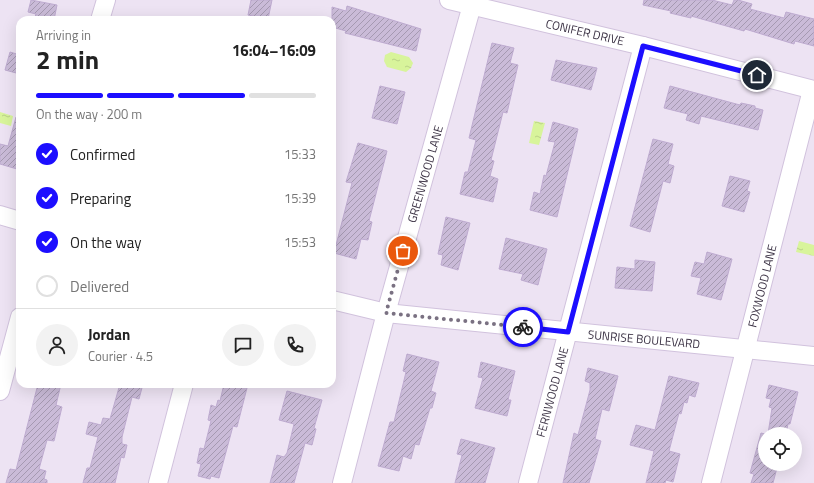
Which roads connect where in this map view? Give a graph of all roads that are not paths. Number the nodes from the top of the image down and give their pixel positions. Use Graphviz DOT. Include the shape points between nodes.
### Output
graph roads {
  1 [pos="106,0"];
  2 [pos="449,0"];
  3 [pos="472,5"];
  4 [pos="101,16"];
  5 [pos="643,46"];
  6 [pos="813,90"];
  7 [pos="0,215"];
  8 [pos="16,219"];
  9 [pos="336,301"];
  10 [pos="386,313"];
  11 [pos="16,332"];
  12 [pos="568,332"];
  13 [pos="746,349"];
  14 [pos="814,356"];
  15 [pos="183,388"];
  16 [pos="0,391"];
  17 [pos="158,483"];
  18 [pos="342,483"];
  19 [pos="528,483"];
  20 [pos="711,483"];
  1 -- 4 [label="street"];
  2 -- 3 [label="street, CONIFER DRIVE"];
  3 -- 5 [label="street, CONIFER DRIVE"];
  3 -- 10 [label="street, GREENWOOD LANE"];
  5 -- 6 [label="street, CONIFER DRIVE"];
  5 -- 12 [label="street, FERNWOOD LANE"];
  6 -- 13 [label="street, FOXWOOD LANE"];
  7 -- 8 [label="street"];
  9 -- 10 [label="street, SUNRISE BOULEVARD"];
  10 -- 12 [label="street, SUNRISE BOULEVARD"];
  10 -- 18 [label="street, GREENWOOD LANE"];
  11 -- 16 [label="street"];
  12 -- 13 [label="street, SUNRISE BOULEVARD"];
  12 -- 19 [label="street, FERNWOOD LANE"];
  13 -- 14 [label="street, SUNRISE BOULEVARD"];
  13 -- 20 [label="street, FOXWOOD LANE"];
  15 -- 17 [label="street"];
}
